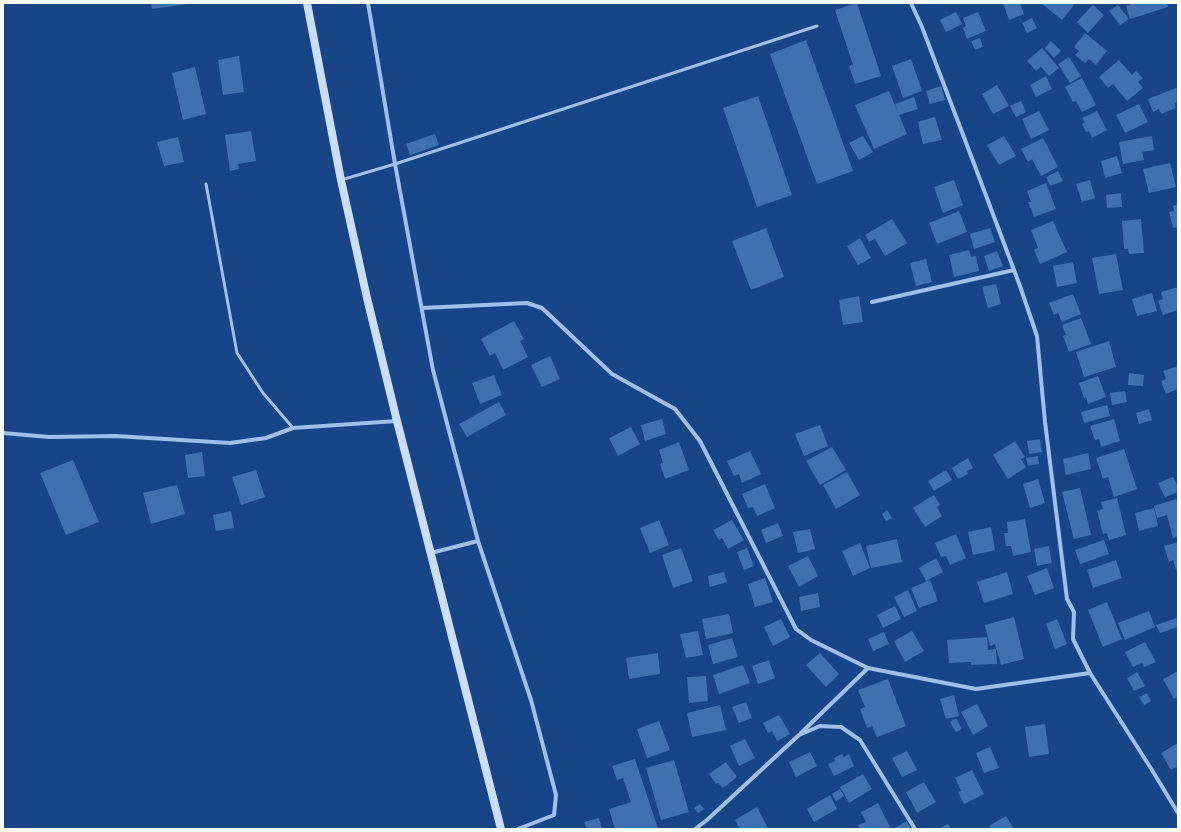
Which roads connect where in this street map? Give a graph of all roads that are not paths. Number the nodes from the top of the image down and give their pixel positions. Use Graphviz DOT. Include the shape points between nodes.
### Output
graph roads {
  1 [pos="307,3"];
  2 [pos="368,3"];
  3 [pos="911,3"];
  4 [pos="817,26"];
  5 [pos="395,164"];
  6 [pos="341,180"];
  7 [pos="206,184"];
  8 [pos="1014,270"];
  9 [pos="872,302"];
  10 [pos="422,308"];
  11 [pos="397,421"];
  12 [pos="293,428"];
  13 [pos="3,433"];
  14 [pos="478,541"];
  15 [pos="430,553"];
  16 [pos="868,668"];
  17 [pos="1090,673"];
  18 [pos="800,735"];
  19 [pos="1178,813"];
  20 [pos="501,829"];
  21 [pos="518,829"];
  22 [pos="695,829"];
  23 [pos="915,829"];
  1 -- 6 [label="main road"];
  2 -- 5 [label="street"];
  3 -- 8 [label="street"];
  4 -- 5 [label="lane"];
  5 -- 6 [label="lane"];
  5 -- 10 [label="street"];
  6 -- 11 [label="main road"];
  7 -- 12 [label="lane" via="237,353 264,393"];
  8 -- 9 [label="street"];
  8 -- 17 [label="street" via="1037,336 1067,599 1074,612 1073,639"];
  10 -- 14 [label="street" via="433,370"];
  10 -- 16 [label="street" via="527,303 542,308 612,374 675,409 700,441 796,629 811,640"];
  11 -- 12 [label="street"];
  11 -- 15 [label="main road"];
  12 -- 13 [label="street" via="266,438 230,443"];
  14 -- 15 [label="street"];
  14 -- 21 [label="street" via="532,700 556,795 554,815"];
  15 -- 20 [label="main road"];
  16 -- 17 [label="street" via="976,688"];
  16 -- 18 [label="street"];
  17 -- 19 [label="street"];
  18 -- 22 [label="street"];
  18 -- 23 [label="street" via="820,726 841,727 860,740"];
}
